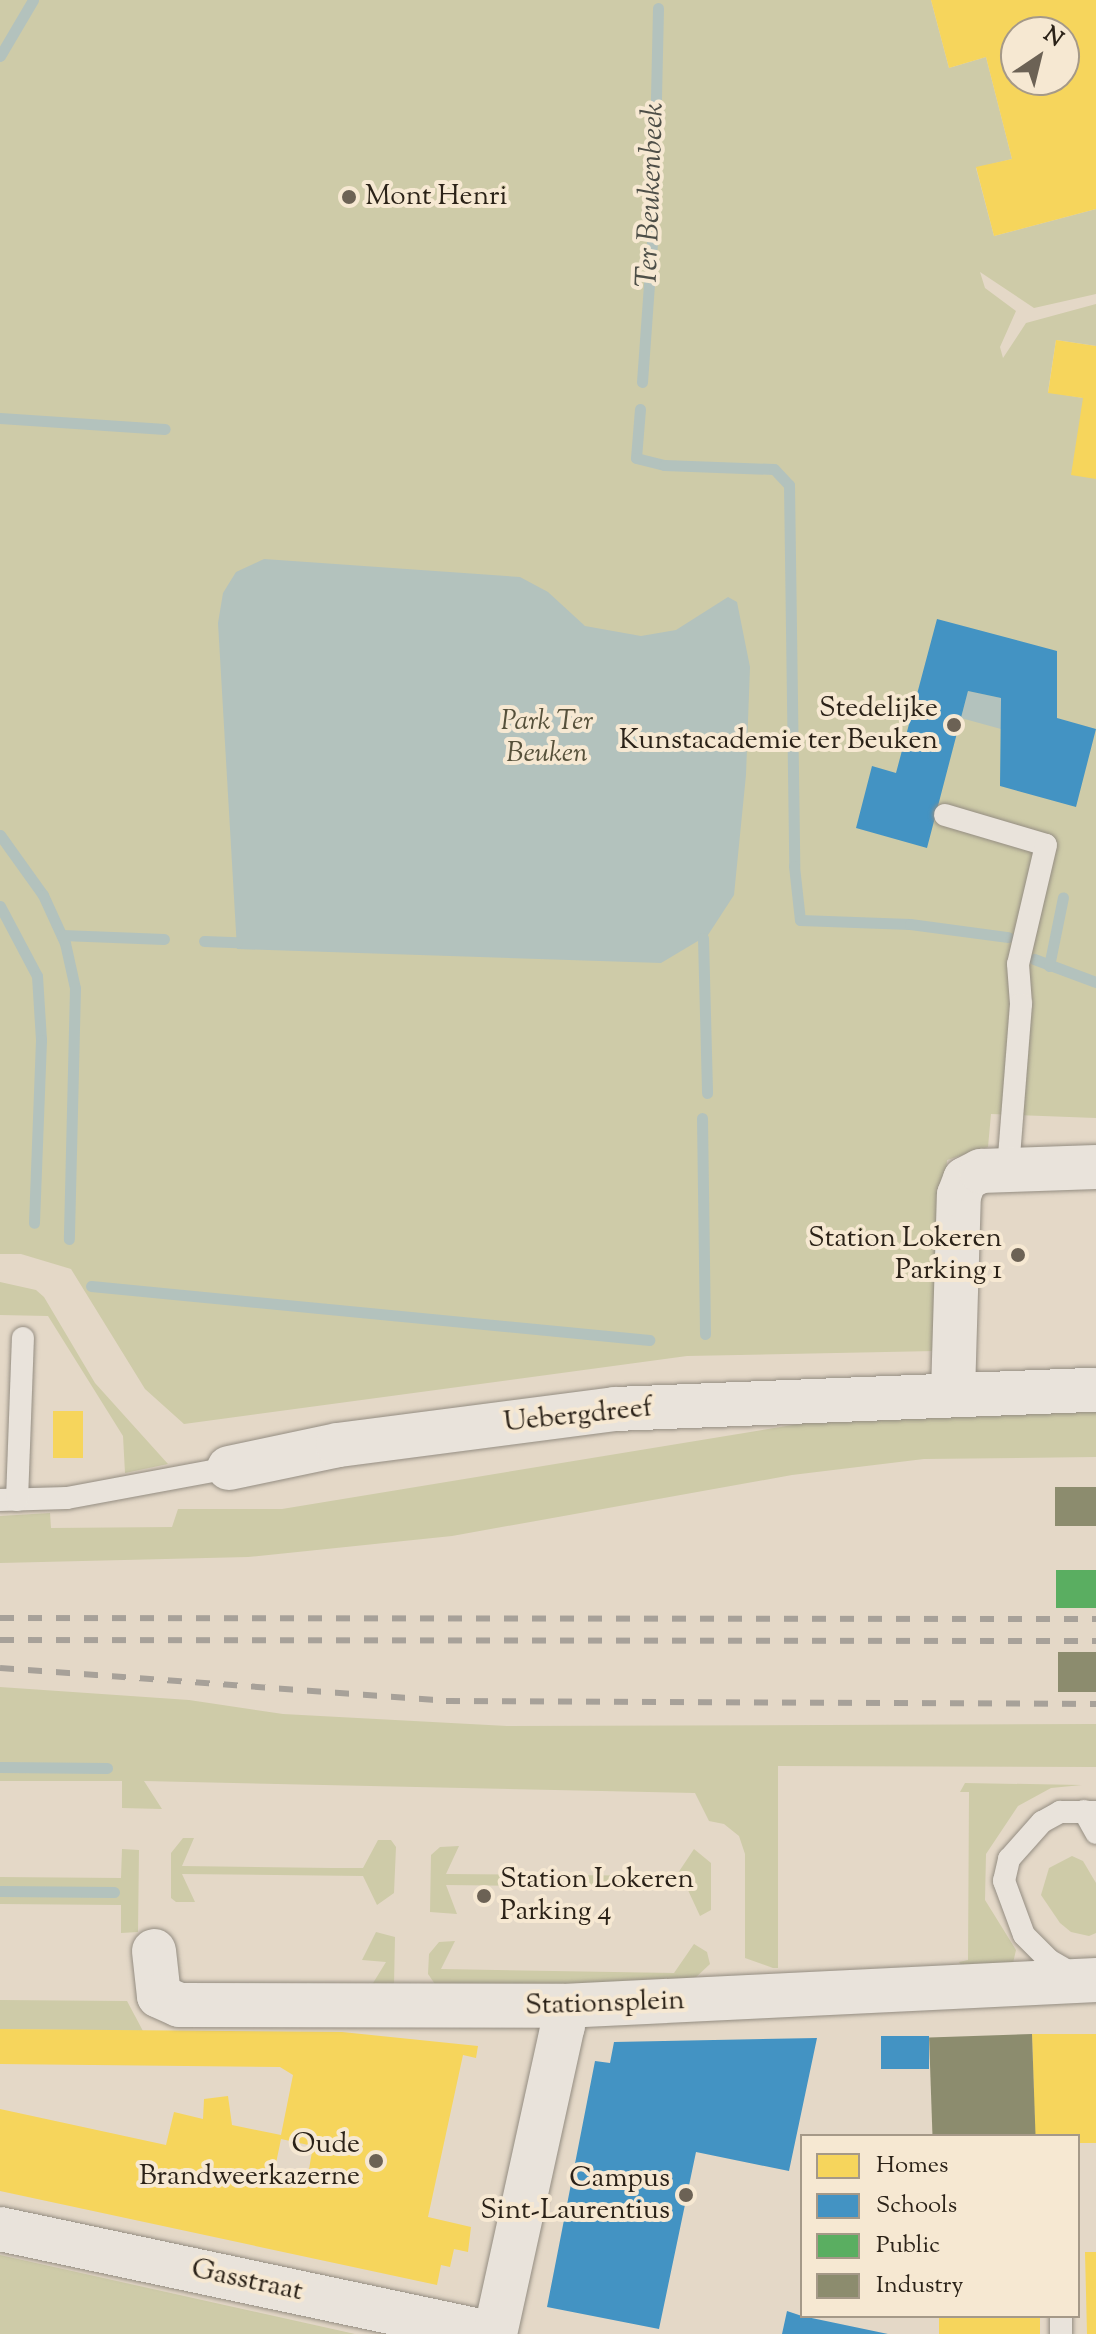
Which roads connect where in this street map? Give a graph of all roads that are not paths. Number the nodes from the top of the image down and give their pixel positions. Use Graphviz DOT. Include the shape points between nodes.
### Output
graph roads {
  1 [pos="945,815"];
  2 [pos="1096,1167"];
  3 [pos="1008,1169"];
  4 [pos="23,1338"];
  5 [pos="1096,1390"];
  6 [pos="953,1393"];
  7 [pos="229,1468"];
  8 [pos="9,1500"];
  9 [pos="1090,1812"];
  10 [pos="1096,1833"];
  11 [pos="154,1951"];
  12 [pos="1090,1980"];
  13 [pos="563,2006"];
  14 [pos="0,2229"];
  15 [pos="494,2334"];
  1 -- 3 [label="lane" via="1046,845 1018,964 1021,1004"];
  2 -- 3 [label="street"];
  3 -- 6 [label="street" via="981,1171 965,1179 959,1195"];
  4 -- 8 [label="lane"];
  5 -- 6 [label="street, Uebergdreef"];
  6 -- 7 [label="street, Uebergdreef" via="615,1409 338,1445"];
  7 -- 8 [label="lane, Uebergdreef" via="67,1498"];
  9 -- 10 [label="lane"];
  9 -- 12 [label="lane" via="1060,1812 1024,1837 1009,1859 1004,1881 1024,1935 1049,1960"];
  11 -- 13 [label="street, Stationsplein" via="159,1996 179,2005"];
  12 -- 13 [label="street, Stationsplein"];
  13 -- 15 [label="street" via="563,2026"];
  14 -- 15 [label="street, Gasstraat"];
}
